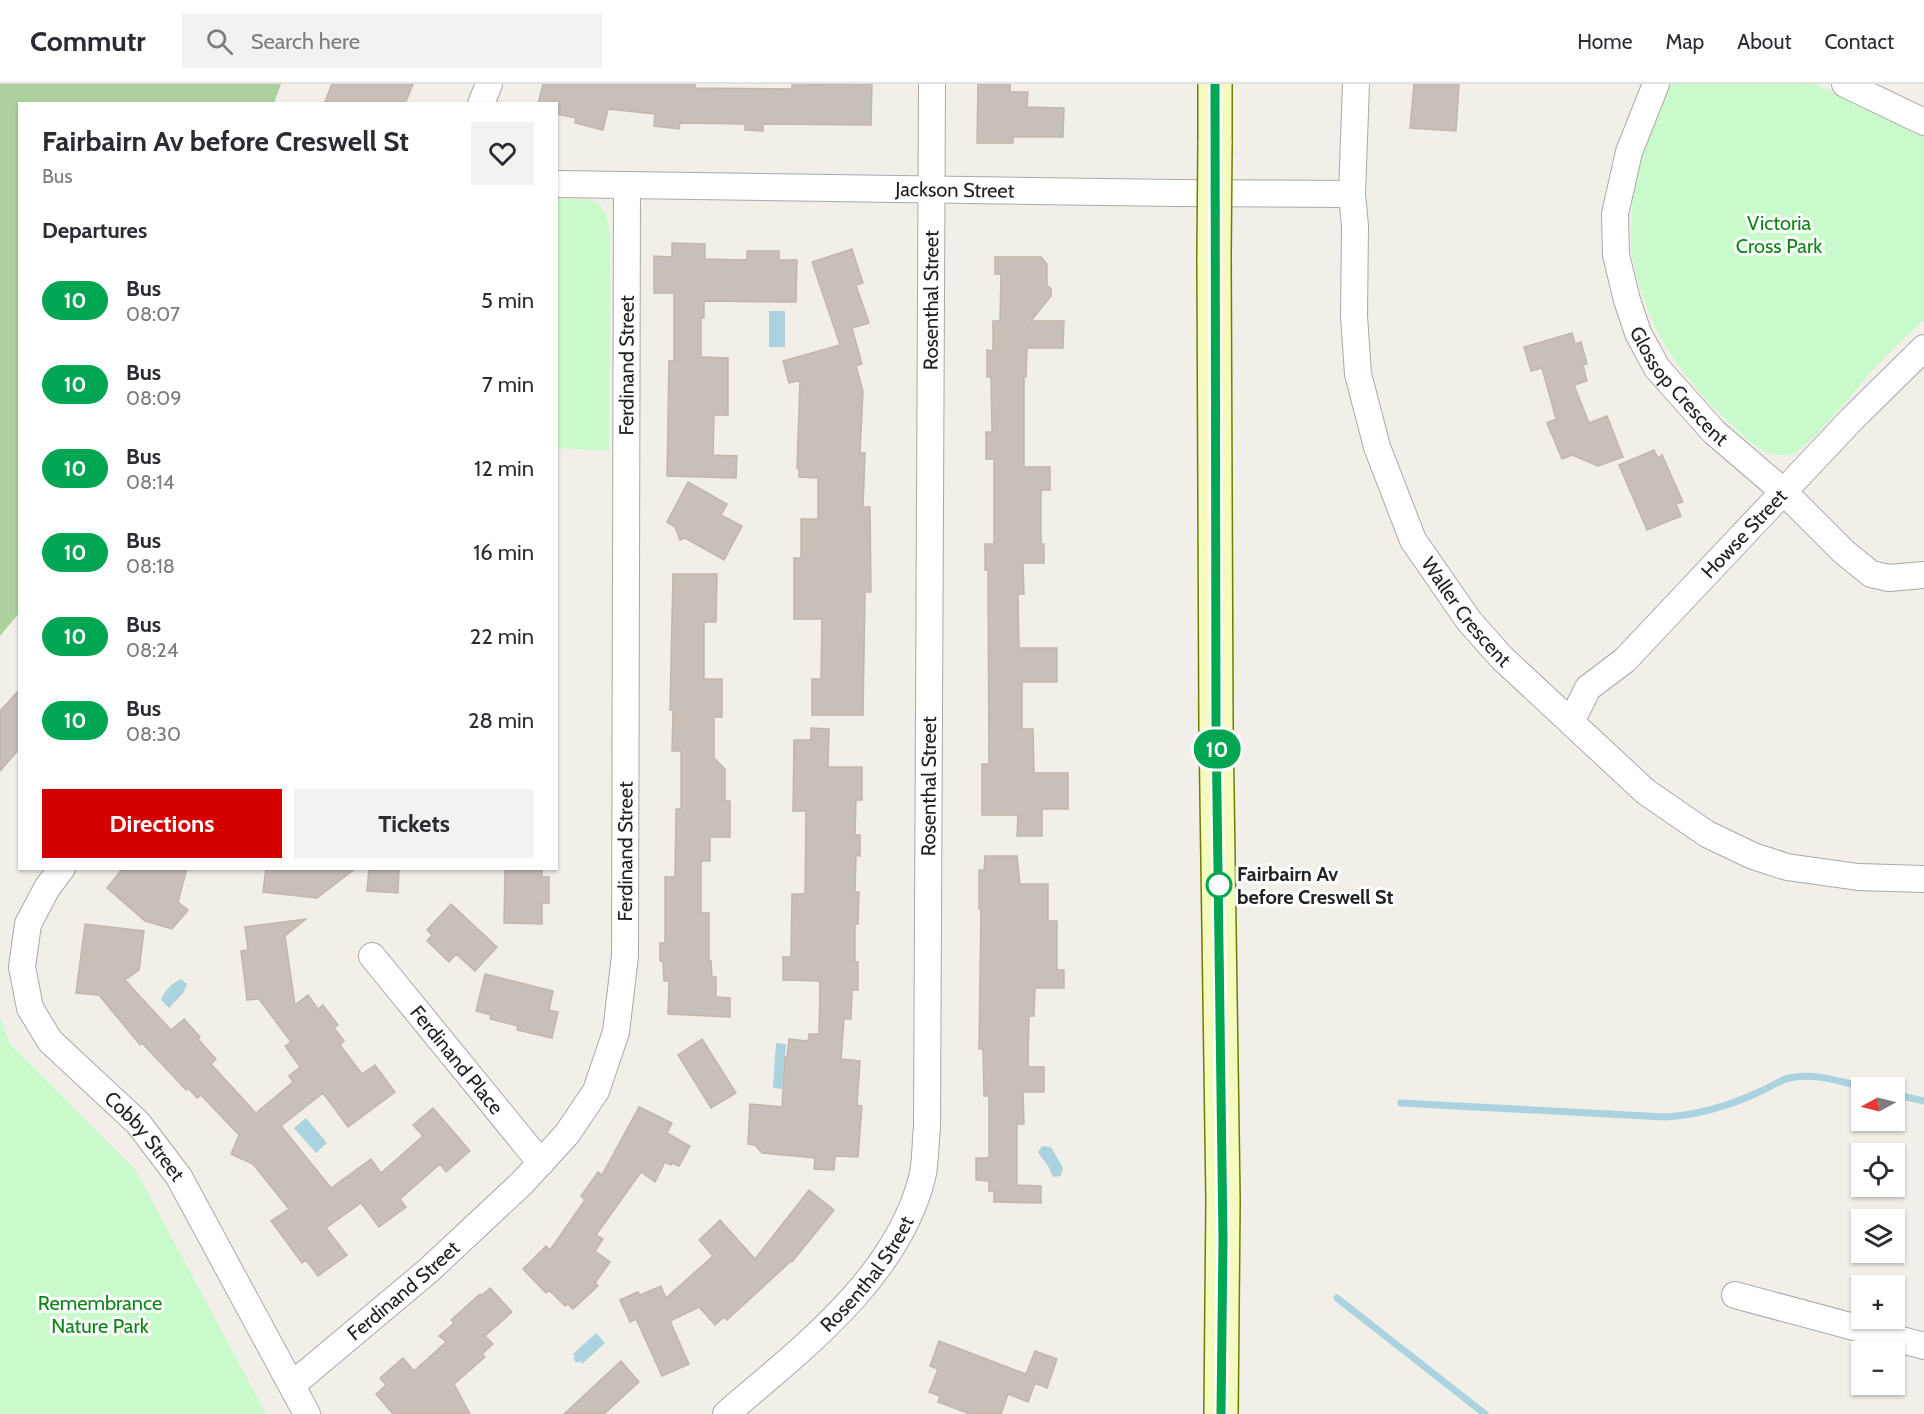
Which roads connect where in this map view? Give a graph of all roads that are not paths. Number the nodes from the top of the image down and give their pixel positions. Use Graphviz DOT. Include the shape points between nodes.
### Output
graph roads {
  1 [pos="489,84"];
  2 [pos="932,84"];
  3 [pos="1215,84"];
  4 [pos="1356,84"];
  5 [pos="1656,84"];
  6 [pos="1845,84"];
  7 [pos="482,102"];
  8 [pos="1924,122"];
  9 [pos="558,184"];
  10 [pos="627,185"];
  11 [pos="931,190"];
  12 [pos="1352,194"];
  13 [pos="1924,348"];
  14 [pos="1784,492"];
  15 [pos="1924,575"];
  16 [pos="1571,722"];
  17 [pos="60,870"];
  18 [pos="1924,879"];
  19 [pos="372,956"];
  20 [pos="542,1163"];
  21 [pos="1735,1295"];
  22 [pos="1924,1346"];
  23 [pos="1222,1350"];
  24 [pos="291,1385"];
  25 [pos="307,1414"];
  26 [pos="726,1414"];
  27 [pos="1221,1414"];
  28 [pos="1226,1414"];
  1 -- 7 [label="street"];
  2 -- 11 [label="street, Rosenthal Street"];
  3 -- 23 [label="main road, bridge"];
  4 -- 12 [label="street, Waller Crescent"];
  5 -- 14 [label="street, Glossop Crescent" via="1629,152 1615,214 1616,255 1627,300 1638,333 1657,368 1714,432"];
  6 -- 8 [label="street"];
  9 -- 10 [label="street, Jackson Street"];
  10 -- 11 [label="street, Jackson Street"];
  10 -- 20 [label="street, Ferdinand Street" via="625,956 616,1032 596,1090"];
  11 -- 12 [label="street, Jackson Street"];
  11 -- 26 [label="street, Rosenthal Street" via="927,1128 922,1177 906,1222 880,1265 831,1322"];
  12 -- 16 [label="street, Waller Crescent" via="1358,374 1377,447 1398,504 1413,540 1469,621 1502,658"];
  13 -- 14 [label="street, Howse Street"];
  14 -- 15 [label="street, Glossop Crescent" via="1871,574 1889,578"];
  14 -- 16 [label="street, Howse Street" via="1625,660 1588,688"];
  16 -- 18 [label="street, Waller Crescent" via="1646,792 1707,834 1753,856 1787,867 1858,877"];
  17 -- 24 [label="street, Cobby Street" via="28,924 22,967 30,1008 50,1041 138,1123 179,1176"];
  19 -- 20 [label="street, Ferdinand Place"];
  20 -- 24 [label="street, Ferdinand Street" via="429,1270"];
  21 -- 22 [label="street"];
  23 -- 27 [label="main road"];
  23 -- 28 [label="main road"];
  24 -- 25 [label="street, Cobby Street"];
}
